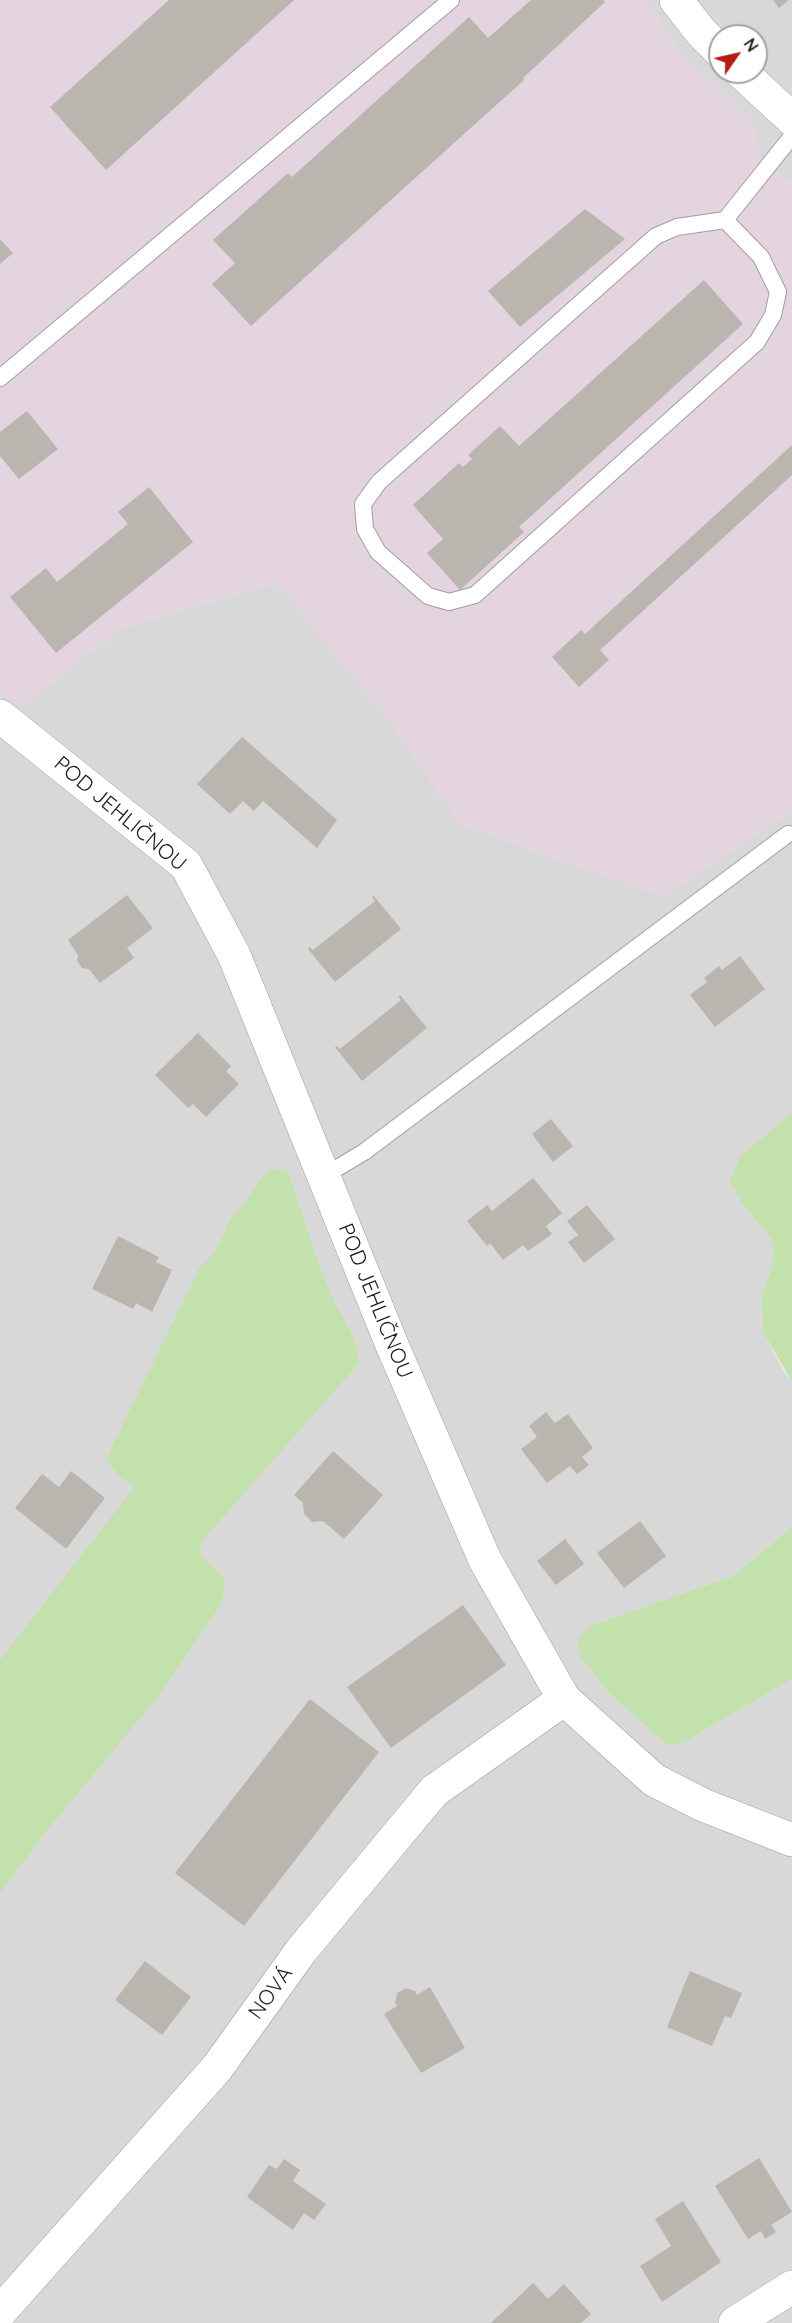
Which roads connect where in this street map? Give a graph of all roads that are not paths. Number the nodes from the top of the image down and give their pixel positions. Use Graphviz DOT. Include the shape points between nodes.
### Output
graph roads {
  1 [pos="451,0"];
  2 [pos="676,0"];
  3 [pos="708,39"];
  4 [pos="754,84"];
  5 [pos="792,119"];
  6 [pos="792,136"];
  7 [pos="725,220"];
  8 [pos="0,378"];
  9 [pos="0,716"];
  10 [pos="788,834"];
  11 [pos="324,1176"];
  12 [pos="564,1700"];
  13 [pos="792,1840"];
  14 [pos="792,2287"];
  15 [pos="0,2312"];
  16 [pos="735,2323"];
  1 -- 8 [label="lane"];
  2 -- 3 [label="street"];
  4 -- 5 [label="street"];
  6 -- 7 [label="lane"];
  7 -- 7 [label="lane" via="677,227 656,236 379,482 363,504 365,529 378,552 428,596 448,602 475,595 757,342 773,315 778,292 761,257"];
  9 -- 11 [label="street, POD JEHLIČNOU" via="186,865 234,955"];
  10 -- 11 [label="lane" via="364,1152"];
  11 -- 12 [label="street, POD JEHLIČNOU" via="485,1560"];
  12 -- 13 [label="street, POD JEHLIČNOU" via="654,1780 703,1806"];
  12 -- 15 [label="street, NOVÁ" via="434,1791 301,1951 217,2068"];
  14 -- 16 [label="street"];
}
